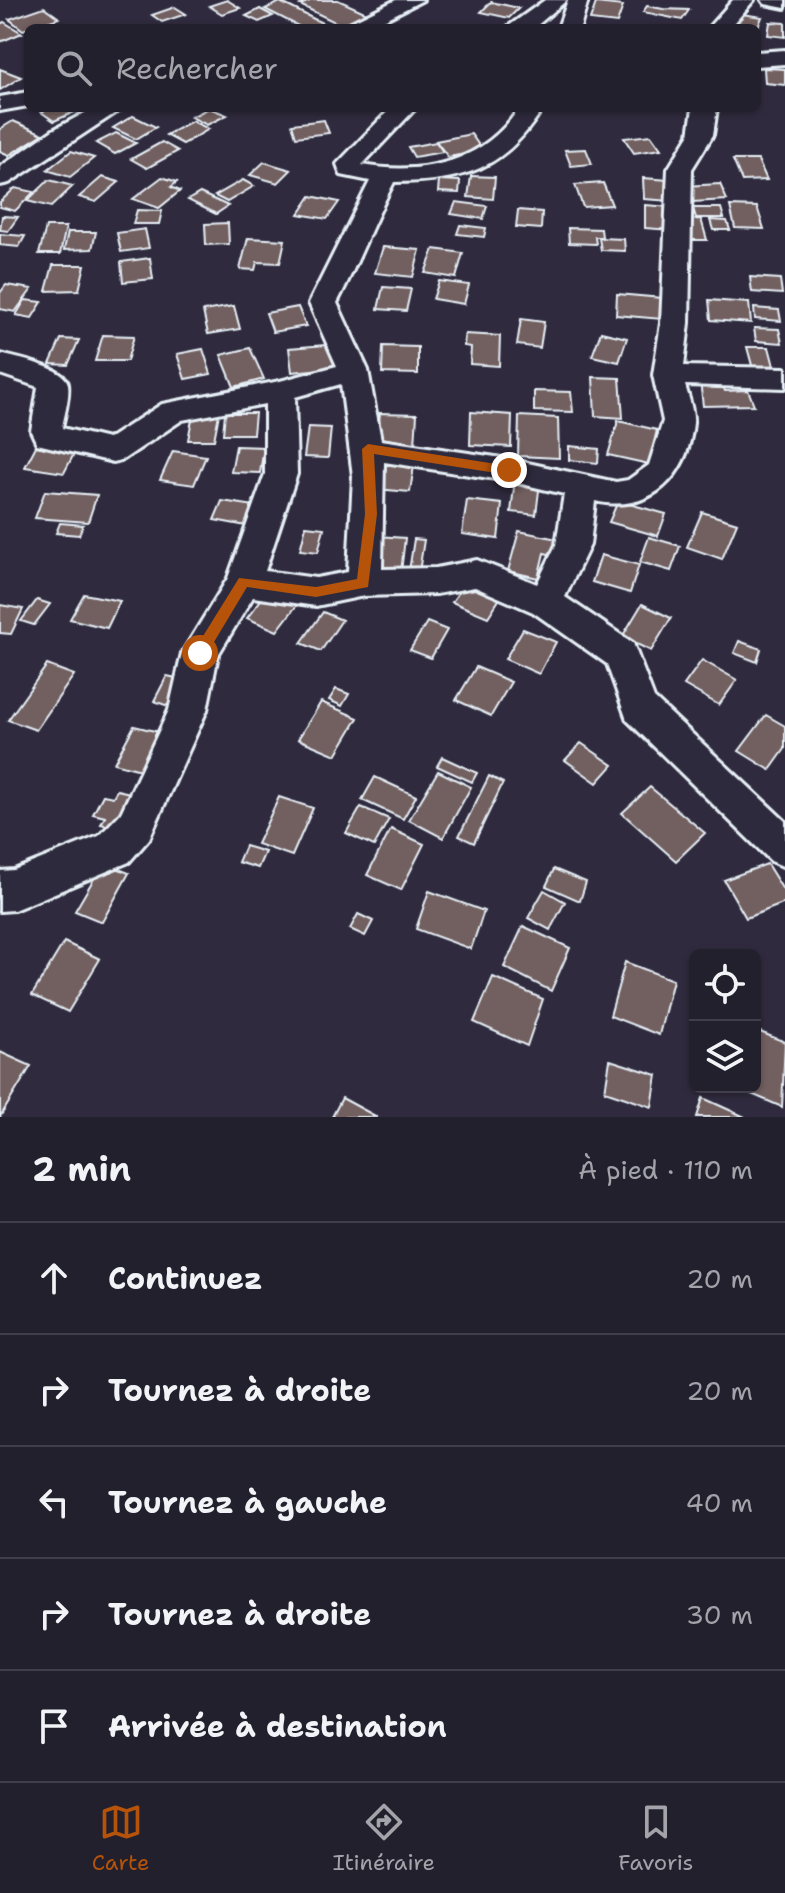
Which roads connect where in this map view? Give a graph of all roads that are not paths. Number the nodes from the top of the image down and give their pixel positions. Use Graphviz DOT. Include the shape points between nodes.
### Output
graph roads {
  1 [pos="557,0"];
  2 [pos="578,0"];
  3 [pos="744,0"];
  4 [pos="772,0"];
  5 [pos="407,1"];
  6 [pos="785,2"];
  7 [pos="358,24"];
  8 [pos="414,24"];
  9 [pos="525,24"];
  10 [pos="570,24"];
  11 [pos="723,24"];
  12 [pos="785,57"];
  13 [pos="761,59"];
  14 [pos="24,100"];
  15 [pos="0,104"];
  16 [pos="101,112"];
  17 [pos="400,112"];
  18 [pos="528,112"];
  19 [pos="704,112"];
  20 [pos="385,176"];
  21 [pos="0,178"];
  22 [pos="0,364"];
  23 [pos="353,371"];
  24 [pos="668,375"];
  25 [pos="785,378"];
  26 [pos="280,391"];
  27 [pos="368,449"];
  28 [pos="581,486"];
  29 [pos="244,582"];
  30 [pos="364,583"];
  31 [pos="545,602"];
  32 [pos="785,848"];
  33 [pos="0,891"];
  1 -- 9 [label="street"];
  2 -- 10 [label="street"];
  3 -- 11 [label="street"];
  4 -- 6 [label="street"];
  5 -- 7 [label="street"];
  5 -- 8 [label="street"];
  12 -- 13 [label="street"];
  14 -- 15 [label="street"];
  16 -- 21 [label="street"];
  17 -- 20 [label="street" via="347,167"];
  18 -- 20 [label="street" via="512,137 482,158 428,173"];
  19 -- 24 [label="street" via="701,135 680,169"];
  20 -- 23 [label="street" via="323,303"];
  22 -- 26 [label="street" via="53,383 48,436 105,451 119,448 173,411"];
  23 -- 26 [label="street"];
  23 -- 27 [label="street"];
  24 -- 25 [label="street"];
  24 -- 28 [label="street" via="678,421 663,471 636,491 616,494"];
  26 -- 29 [label="street" via="281,474"];
  27 -- 28 [label="street"];
  27 -- 30 [label="street" via="371,514"];
  28 -- 31 [label="street" via="573,545"];
  29 -- 30 [label="street" via="316,592"];
  29 -- 33 [label="street" via="200,653 188,710 135,826 114,849"];
  30 -- 31 [label="street" via="436,581 469,572"];
  31 -- 32 [label="street" via="620,654 640,709"];
}
